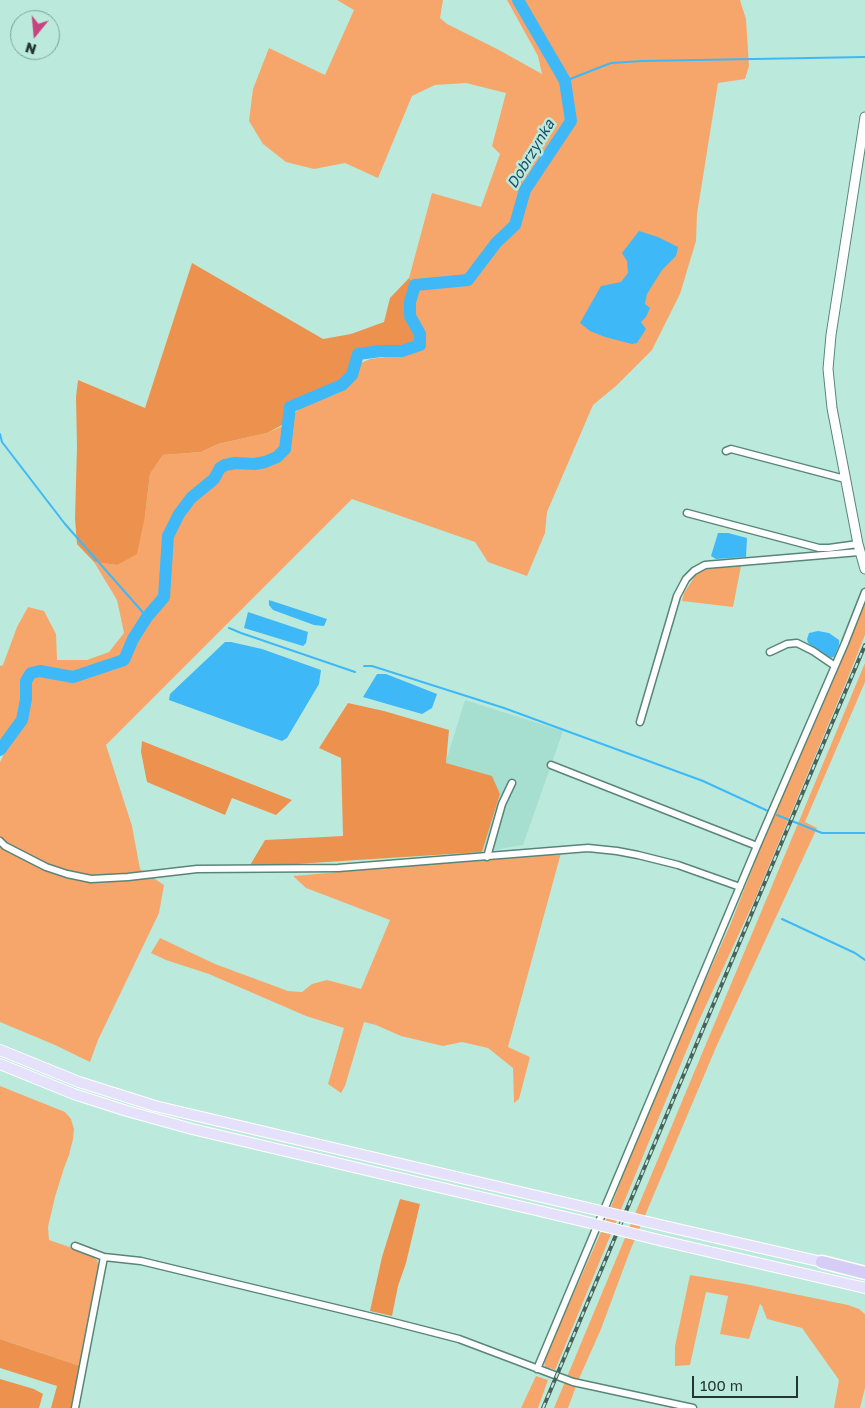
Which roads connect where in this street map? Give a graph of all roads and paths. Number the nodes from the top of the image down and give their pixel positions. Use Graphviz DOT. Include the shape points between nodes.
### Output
graph roads {
  1 [pos="865,117"];
  2 [pos="726,451"];
  3 [pos="845,479"];
  4 [pos="687,513"];
  5 [pos="858,548"];
  6 [pos="865,569"];
  7 [pos="865,592"];
  8 [pos="770,652"];
  9 [pos="835,666"];
  10 [pos="640,722"];
  11 [pos="552,765"];
  12 [pos="512,783"];
  13 [pos="0,841"];
  14 [pos="757,846"];
  15 [pos="487,857"];
  16 [pos="740,887"];
  17 [pos="0,1050"];
  18 [pos="0,1064"];
  19 [pos="75,1246"];
  20 [pos="104,1257"];
  21 [pos="822,1262"];
  22 [pos="865,1266"];
  23 [pos="865,1273"];
  24 [pos="865,1288"];
  25 [pos="537,1369"];
  26 [pos="75,1408"];
  27 [pos="693,1408"];
  1 -- 3 [label="street" via="828,364"];
  2 -- 3 [label="street" via="731,449"];
  3 -- 5 [label="street"];
  4 -- 5 [label="street" via="820,548"];
  5 -- 6 [label="street"];
  5 -- 10 [label="street" via="705,564 694,571 677,596"];
  7 -- 9 [label="street"];
  8 -- 9 [label="street" via="797,643"];
  9 -- 14 [label="street"];
  11 -- 14 [label="street"];
  12 -- 15 [label="street" via="502,804"];
  13 -- 15 [label="street" via="46,867 91,879 197,869 338,868"];
  14 -- 16 [label="street"];
  15 -- 16 [label="street" via="570,848 617,850 678,865"];
  16 -- 25 [label="street"];
  17 -- 21 [label="main road, bridge" via="79,1082 155,1106"];
  18 -- 24 [label="main road, bridge" via="74,1094 192,1129"];
  19 -- 20 [label="street"];
  20 -- 25 [label="street" via="141,1261 390,1321 459,1339"];
  20 -- 26 [label="street"];
  21 -- 22 [label="highway"];
  21 -- 23 [label="highway"];
  25 -- 27 [label="street" via="582,1385"];
}
